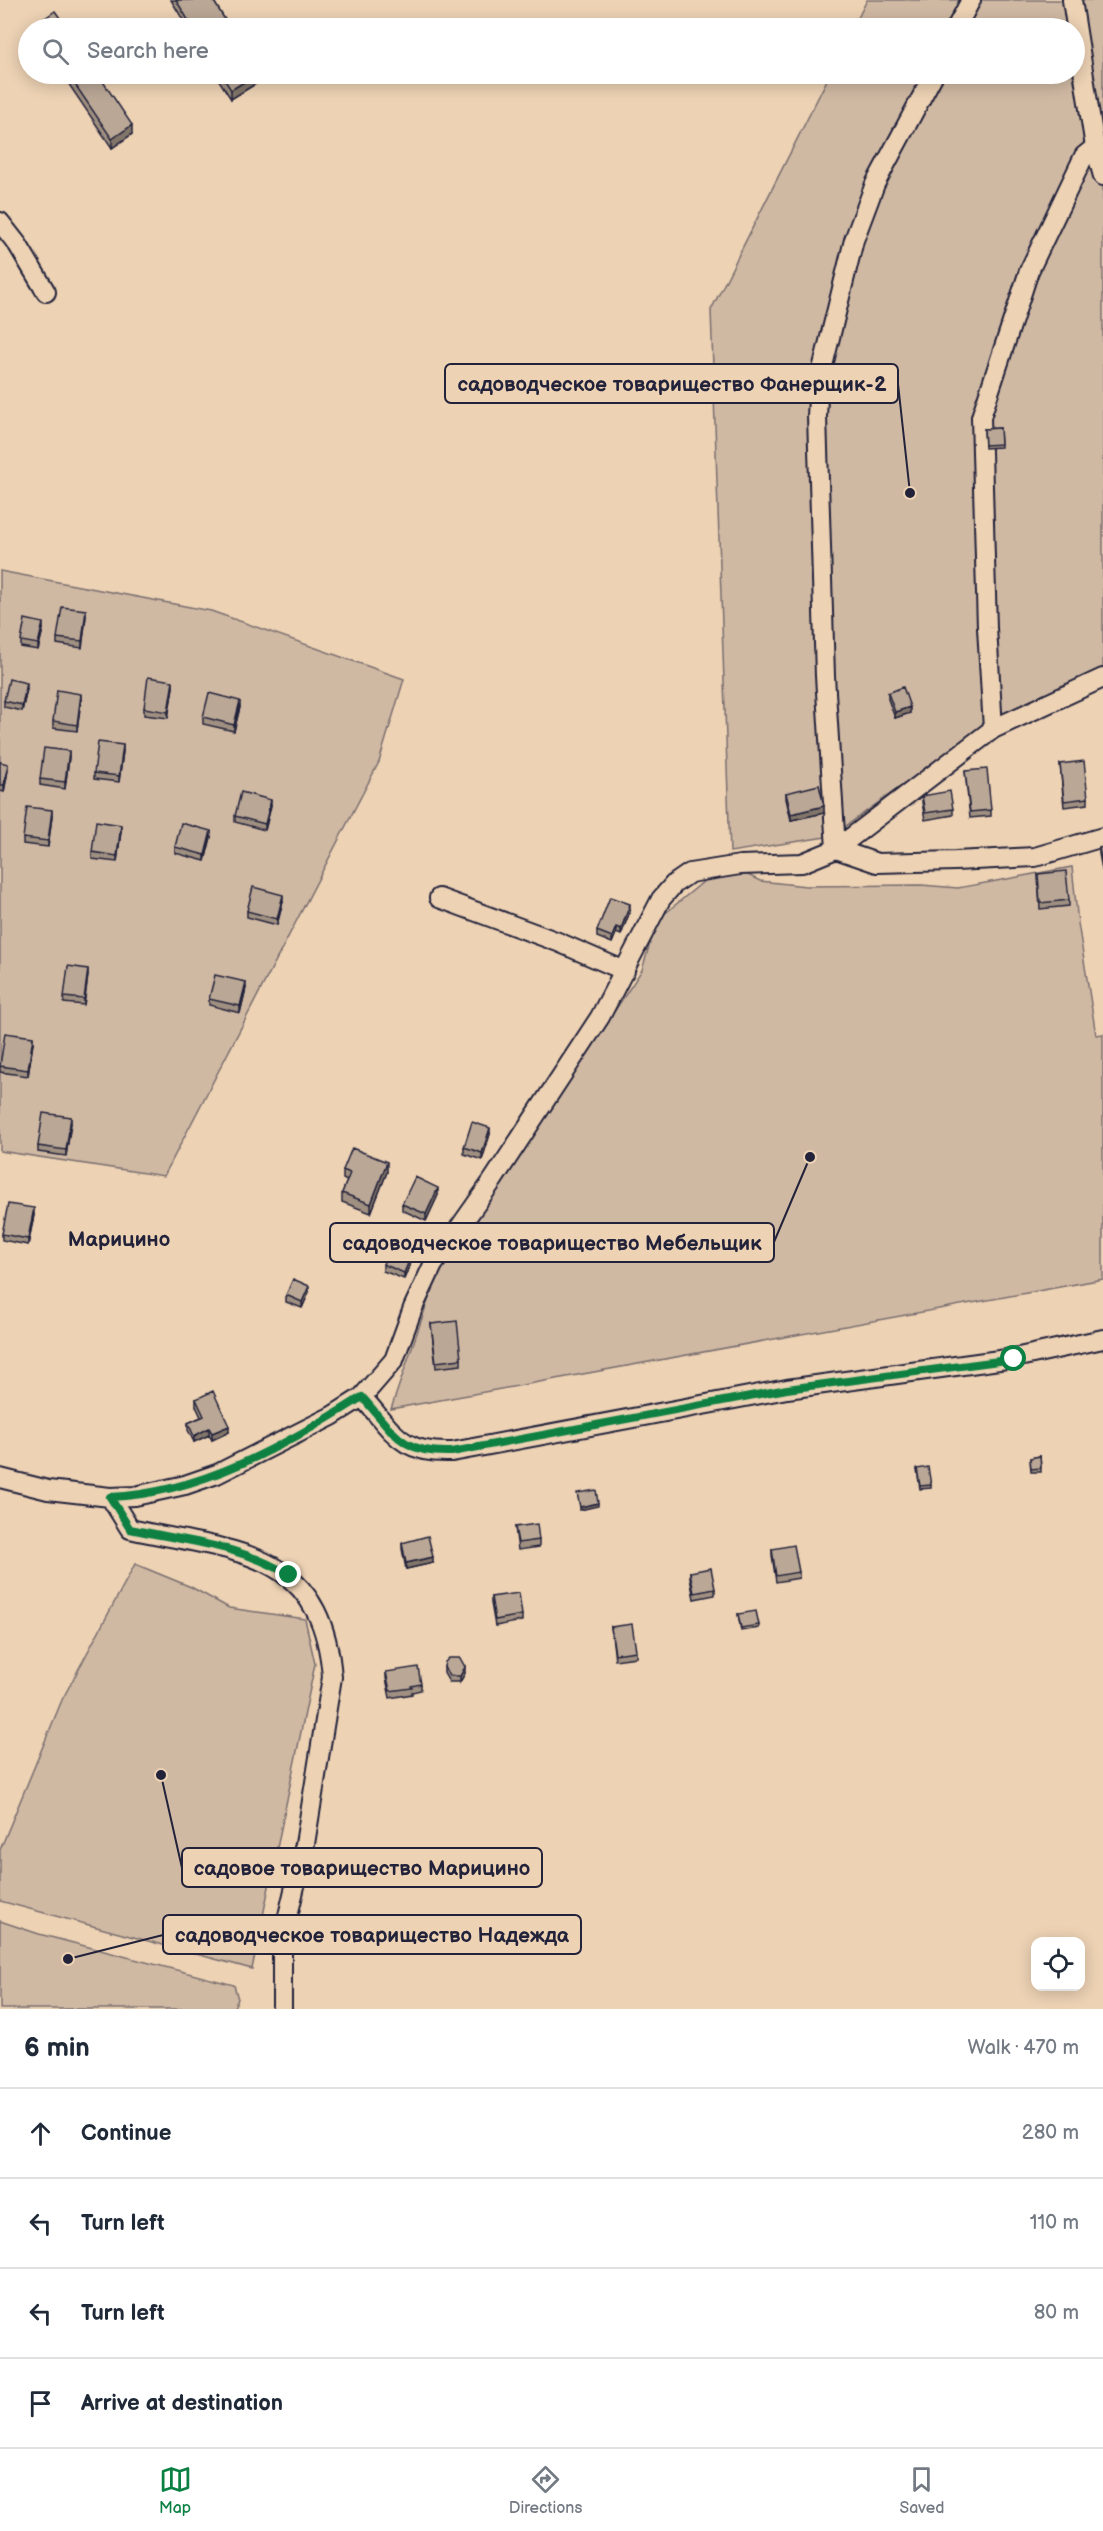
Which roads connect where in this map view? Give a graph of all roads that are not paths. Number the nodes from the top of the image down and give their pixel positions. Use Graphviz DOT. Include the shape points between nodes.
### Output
graph roads {
  1 [pos="971,0"];
  2 [pos="1072,0"];
  3 [pos="961,18"];
  4 [pos="1075,18"];
  5 [pos="1085,83"];
  6 [pos="929,84"];
  7 [pos="1095,147"];
  8 [pos="1103,176"];
  9 [pos="0,222"];
  10 [pos="46,292"];
  11 [pos="1103,678"];
  12 [pos="993,729"];
  13 [pos="1103,837"];
  14 [pos="836,849"];
  15 [pos="440,898"];
  16 [pos="625,971"];
  17 [pos="1103,1339"];
  18 [pos="362,1397"];
  19 [pos="0,1478"];
  20 [pos="110,1497"];
  21 [pos="282,2009"];
  1 -- 3 [label="street"];
  2 -- 4 [label="street"];
  5 -- 7 [label="street"];
  6 -- 14 [label="street" via="875,184 858,229 819,382 825,676"];
  7 -- 8 [label="street"];
  7 -- 12 [label="street" via="1084,156 1029,271 981,417"];
  9 -- 10 [label="street"];
  11 -- 12 [label="street"];
  12 -- 14 [label="street"];
  13 -- 14 [label="street" via="1035,857 955,861 877,863"];
  14 -- 16 [label="street" via="801,863 740,865 690,873 661,899"];
  15 -- 16 [label="street"];
  16 -- 18 [label="street" via="600,1017 493,1180 432,1265 394,1360"];
  17 -- 18 [label="street" via="1014,1359 787,1389 452,1452 429,1453 402,1443"];
  18 -- 20 [label="street" via="217,1474 135,1496"];
  19 -- 20 [label="street" via="48,1490"];
  20 -- 21 [label="street" via="130,1529 224,1548 267,1562 289,1575 308,1598 324,1631 332,1677 305,1844 282,1941"];
}
